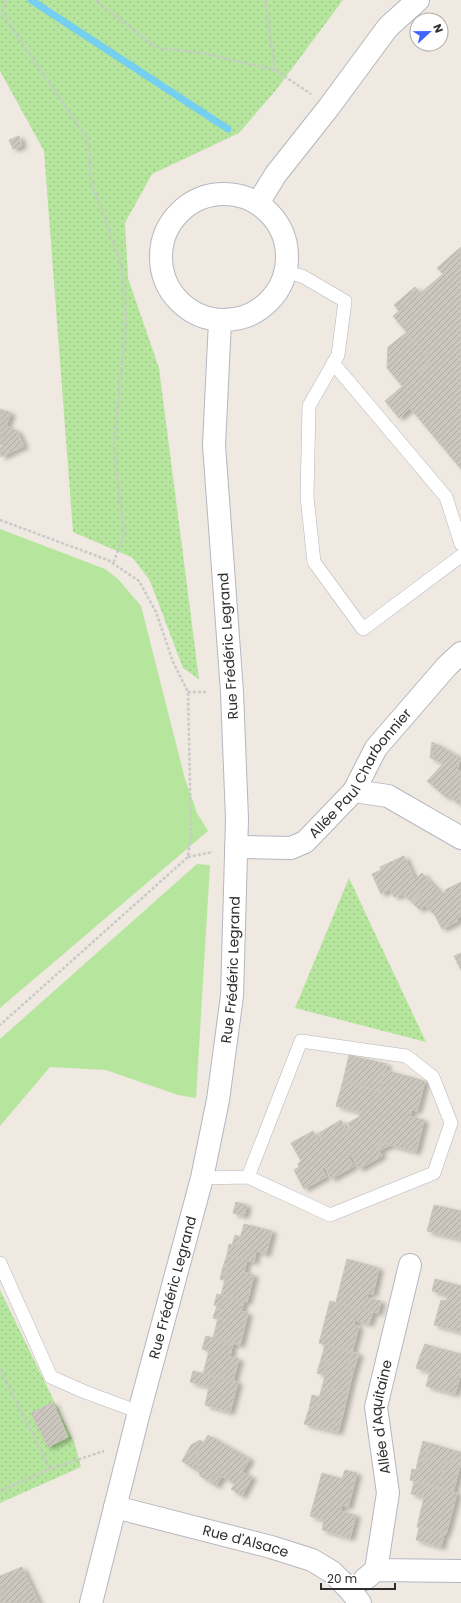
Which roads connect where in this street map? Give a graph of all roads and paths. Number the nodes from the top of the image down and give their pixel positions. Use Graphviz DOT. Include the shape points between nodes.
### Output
graph roads {
  1 [pos="95,0"];
  2 [pos="265,0"];
  3 [pos="418,0"];
  4 [pos="5,2"];
  5 [pos="275,70"];
  6 [pos="329,107"];
  7 [pos="258,203"];
  8 [pos="286,272"];
  9 [pos="220,321"];
  10 [pos="333,363"];
  11 [pos="0,520"];
  12 [pos="461,544"];
  13 [pos="461,556"];
  14 [pos="113,564"];
  15 [pos="461,652"];
  16 [pos="354,791"];
  17 [pos="461,838"];
  18 [pos="236,847"];
  19 [pos="0,1025"];
  20 [pos="248,1177"];
  21 [pos="202,1178"];
  22 [pos="0,1263"];
  23 [pos="410,1265"];
  24 [pos="0,1369"];
  25 [pos="140,1412"];
  26 [pos="132,1442"];
  27 [pos="50,1469"];
  28 [pos="0,1491"];
  29 [pos="115,1507"];
  30 [pos="376,1570"];
  31 [pos="461,1571"];
  32 [pos="355,1596"];
  33 [pos="91,1603"];
  1 -- 5 [label="path" via="157,48 202,53"];
  2 -- 5 [label="path"];
  3 -- 6 [label="main road" via="388,27"];
  4 -- 14 [label="path" via="2,13 88,140 91,181 122,266 126,320 114,445 124,534"];
  5 -- 6 [label="path"];
  6 -- 7 [label="main road" via="276,174"];
  7 -- 8 [label="main road" via="274,216 284,234 288,255"];
  7 -- 9 [label="main road" via="239,195 225,194 198,199 181,210 168,227 162,247 161,267 168,288 181,304 199,316"];
  8 -- 9 [label="main road" via="276,295 260,310 241,319"];
  8 -- 10 [label="lane" via="302,276 345,301 338,355"];
  9 -- 18 [label="main road, Rue Frédéric Legrand" via="214,444 232,692"];
  10 -- 12 [label="lane" via="446,497"];
  10 -- 13 [label="lane" via="309,406 307,498 314,562 363,629"];
  11 -- 14 [label="path"];
  14 -- 19 [label="path" via="139,581 156,612 173,662 188,692 191,834 188,857"];
  15 -- 16 [label="main road, Allée Paul Charbonnier" via="376,748"];
  16 -- 17 [label="main road" via="388,796"];
  16 -- 18 [label="main road, Allée Paul Charbonnier" via="305,842 291,848"];
  18 -- 21 [label="main road, Rue Frédéric Legrand" via="232,996 218,1100"];
  20 -- 20 [label="lane" via="301,1041 406,1056 433,1077 451,1123 434,1173 330,1215"];
  20 -- 21 [label="lane"];
  21 -- 25 [label="main road, Rue Frédéric Legrand"];
  22 -- 25 [label="lane" via="51,1377"];
  23 -- 30 [label="main road, Allée d'Aquitaine" via="376,1407 388,1493"];
  24 -- 27 [label="path"];
  25 -- 26 [label="main road, Rue Frédéric Legrand"];
  26 -- 27 [label="path"];
  26 -- 29 [label="main road, Rue Frédéric Legrand"];
  27 -- 28 [label="path"];
  29 -- 32 [label="main road, Rue d'Alsace" via="312,1560 332,1572"];
  29 -- 33 [label="main road, Rue Frédéric Legrand"];
  30 -- 31 [label="main road"];
  30 -- 32 [label="main road"];
}
